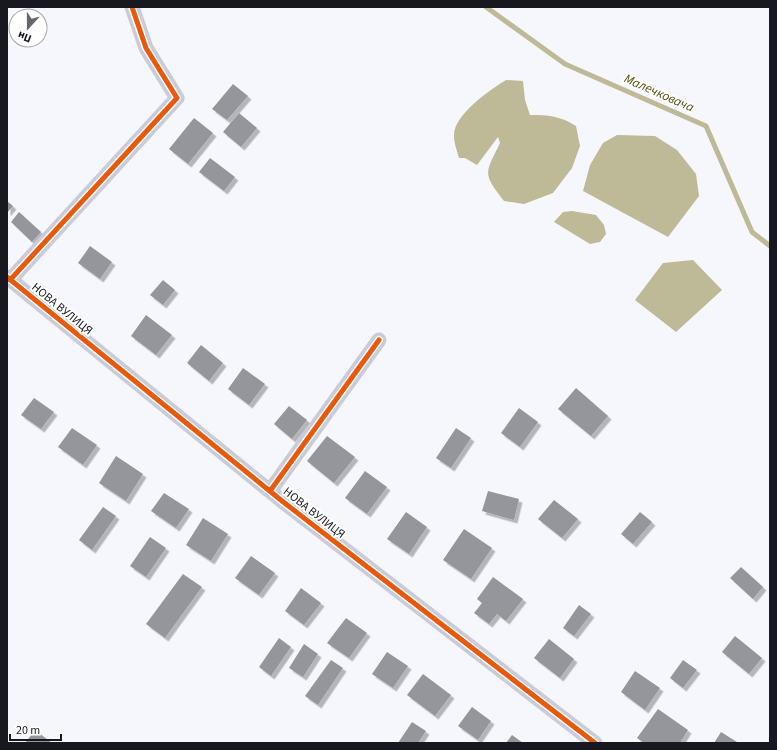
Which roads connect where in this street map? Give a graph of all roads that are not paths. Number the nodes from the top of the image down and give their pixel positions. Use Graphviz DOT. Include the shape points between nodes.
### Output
graph roads {
  1 [pos="132,7"];
  2 [pos="9,279"];
  3 [pos="379,340"];
  4 [pos="270,491"];
  5 [pos="595,743"];
  1 -- 2 [label="street" via="146,48 176,98"];
  2 -- 4 [label="street, НОВА ВУЛИЦЯ"];
  3 -- 4 [label="street"];
  4 -- 5 [label="street, НОВА ВУЛИЦЯ"];
}
